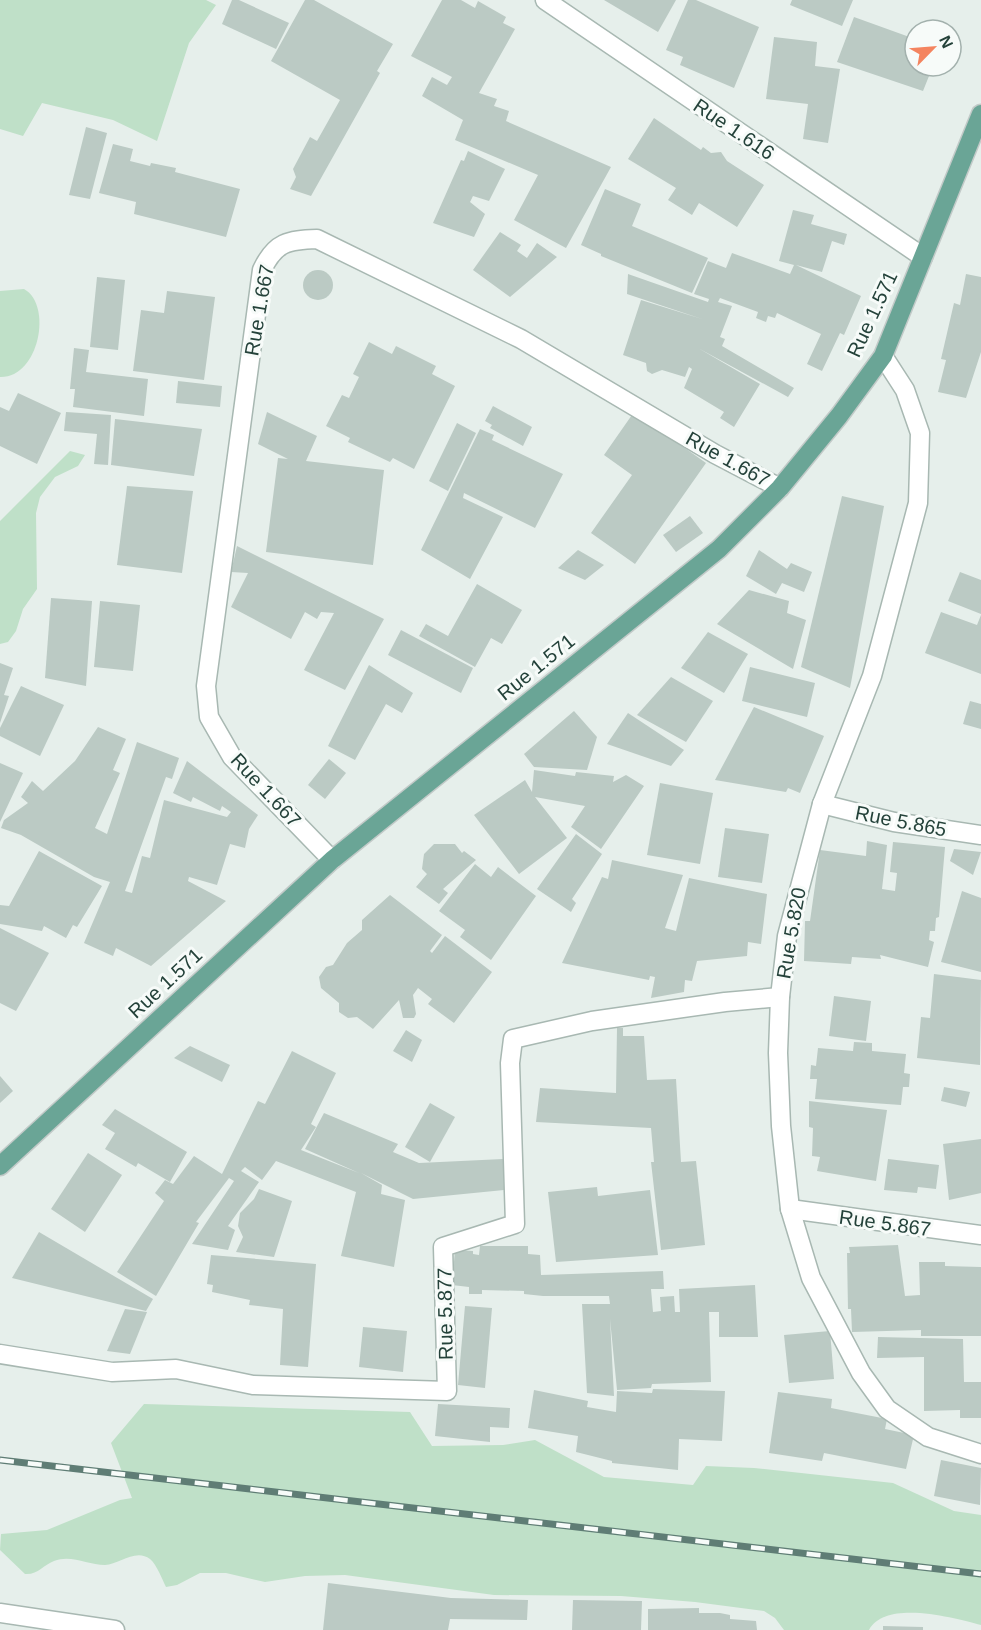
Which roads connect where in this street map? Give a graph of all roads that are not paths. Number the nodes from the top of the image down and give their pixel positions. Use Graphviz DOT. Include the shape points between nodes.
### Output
graph roads {
  1 [pos="545,0"];
  2 [pos="981,114"];
  3 [pos="922,258"];
  4 [pos="883,356"];
  5 [pos="780,488"];
  6 [pos="822,804"];
  7 [pos="981,836"];
  8 [pos="332,860"];
  9 [pos="780,997"];
  10 [pos="0,1166"];
  11 [pos="790,1209"];
  12 [pos="981,1235"];
  13 [pos="0,1354"];
  14 [pos="981,1454"];
  15 [pos="0,1613"];
  16 [pos="115,1630"];
  1 -- 3 [label="street, Rue 1.616"];
  2 -- 3 [label="main road, Rue 1.571"];
  3 -- 4 [label="main road, Rue 1.571"];
  4 -- 5 [label="main road, Rue 1.571"];
  4 -- 6 [label="street, Rue 5.820" via="905,390 920,433 918,503 872,676"];
  5 -- 8 [label="main road, Rue 1.571" via="719,549"];
  5 -- 8 [label="street, Rue 1.667" via="521,339 317,239 293,240 270,252 262,270 206,686 209,717 232,757"];
  6 -- 7 [label="street, Rue 5.865" via="894,822"];
  6 -- 9 [label="street, Rue 5.820" via="787,936"];
  8 -- 10 [label="main road, Rue 1.571"];
  9 -- 11 [label="street, Rue 5.820" via="781,1126"];
  9 -- 13 [label="street, Rue 5.877" via="592,1022 513,1039 510,1064 515,1224 443,1247 447,1391 253,1385 176,1369 112,1372"];
  11 -- 12 [label="street, Rue 5.867"];
  11 -- 14 [label="street, Rue 5.820" via="822,1303 861,1373 887,1409 928,1437"];
  15 -- 16 [label="street"];
}
